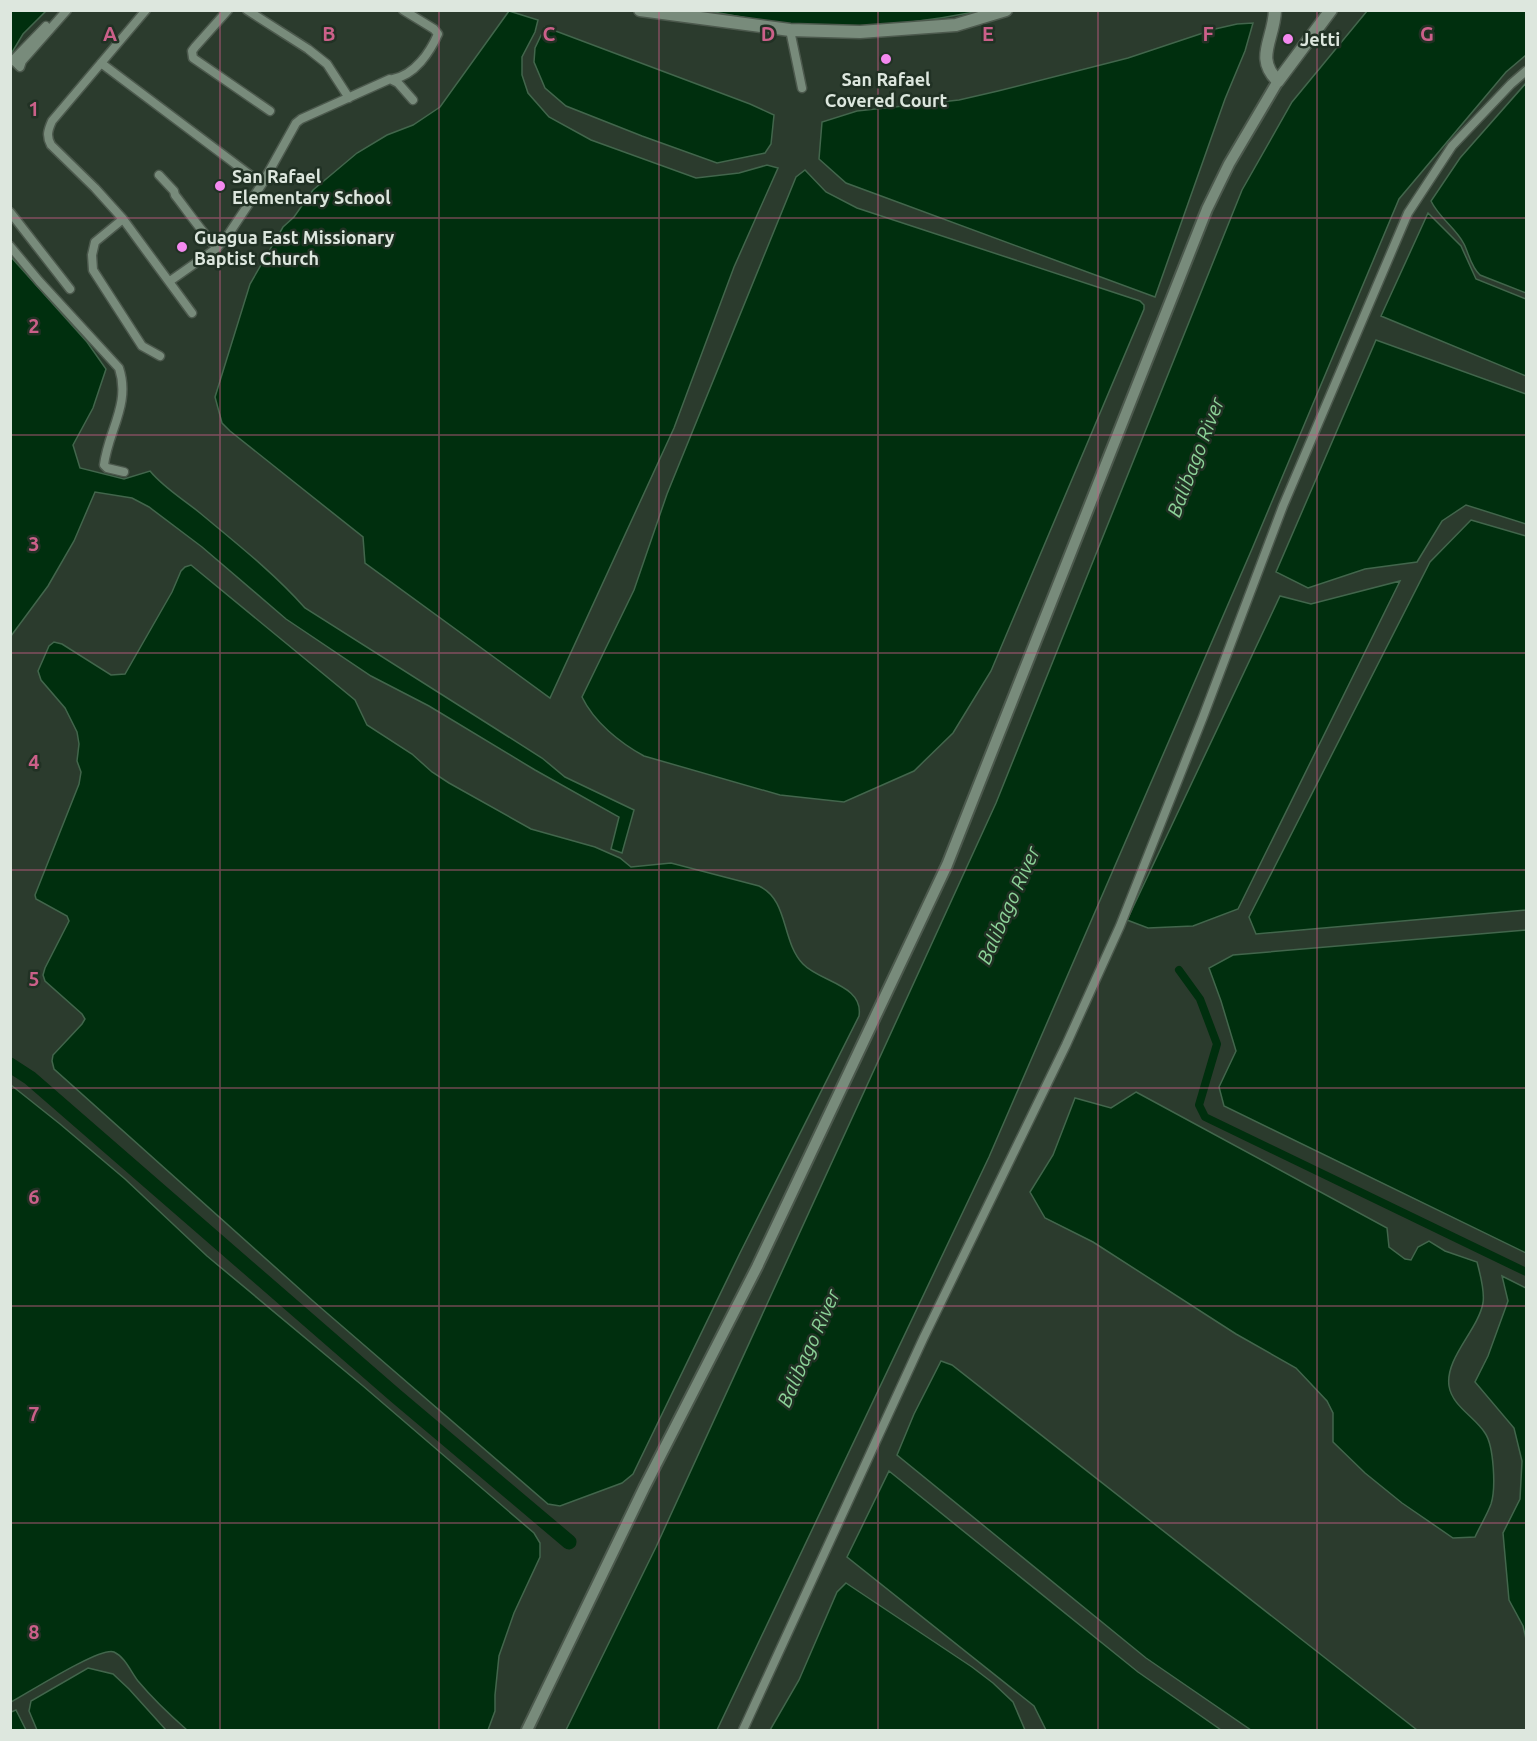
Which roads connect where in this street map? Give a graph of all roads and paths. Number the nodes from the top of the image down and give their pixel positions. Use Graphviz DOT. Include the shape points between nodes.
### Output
graph roads {
  1 [pos="61,10"];
  2 [pos="67,10"];
  3 [pos="146,10"];
  4 [pos="228,10"];
  5 [pos="247,10"];
  6 [pos="403,10"];
  7 [pos="640,10"];
  8 [pos="1006,10"];
  9 [pos="1275,10"];
  10 [pos="1331,10"];
  11 [pos="790,30"];
  12 [pos="12,61"];
  13 [pos="101,63"];
  14 [pos="1527,71"];
  15 [pos="393,79"];
  16 [pos="1278,81"];
  17 [pos="802,88"];
  18 [pos="349,98"];
  19 [pos="413,100"];
  20 [pos="270,111"];
  21 [pos="159,175"];
  22 [pos="262,184"];
  23 [pos="10,212"];
  24 [pos="123,219"];
  25 [pos="10,246"];
  26 [pos="217,248"];
  27 [pos="170,281"];
  28 [pos="69,289"];
  29 [pos="192,313"];
  30 [pos="160,356"];
  31 [pos="124,472"];
  32 [pos="527,1731"];
  33 [pos="743,1731"];
  1 -- 12 [label="street"];
  2 -- 12 [label="street" via="20,67"];
  3 -- 13 [label="street"];
  4 -- 20 [label="street" via="192,51 193,58"];
  5 -- 18 [label="street" via="327,64"];
  6 -- 15 [label="street" via="438,34 416,67"];
  7 -- 11 [label="main road"];
  8 -- 11 [label="main road" via="956,25 860,32"];
  9 -- 16 [label="main road" via="1266,64"];
  10 -- 16 [label="main road"];
  11 -- 17 [label="street"];
  13 -- 22 [label="street"];
  13 -- 24 [label="street" via="52,121 47,138"];
  14 -- 33 [label="street" via="1452,146 1408,213 1283,506 1120,926 923,1339"];
  15 -- 18 [label="street"];
  15 -- 19 [label="street"];
  16 -- 32 [label="street" via="1207,209 947,865 757,1267 644,1488"];
  18 -- 22 [label="street" via="296,123"];
  21 -- 26 [label="street"];
  22 -- 26 [label="street"];
  23 -- 28 [label="street"];
  24 -- 27 [label="street"];
  24 -- 30 [label="street" via="95,243 93,270 142,346"];
  25 -- 31 [label="street" via="119,369 124,387 104,465"];
  26 -- 27 [label="street"];
  27 -- 29 [label="street"];
}
